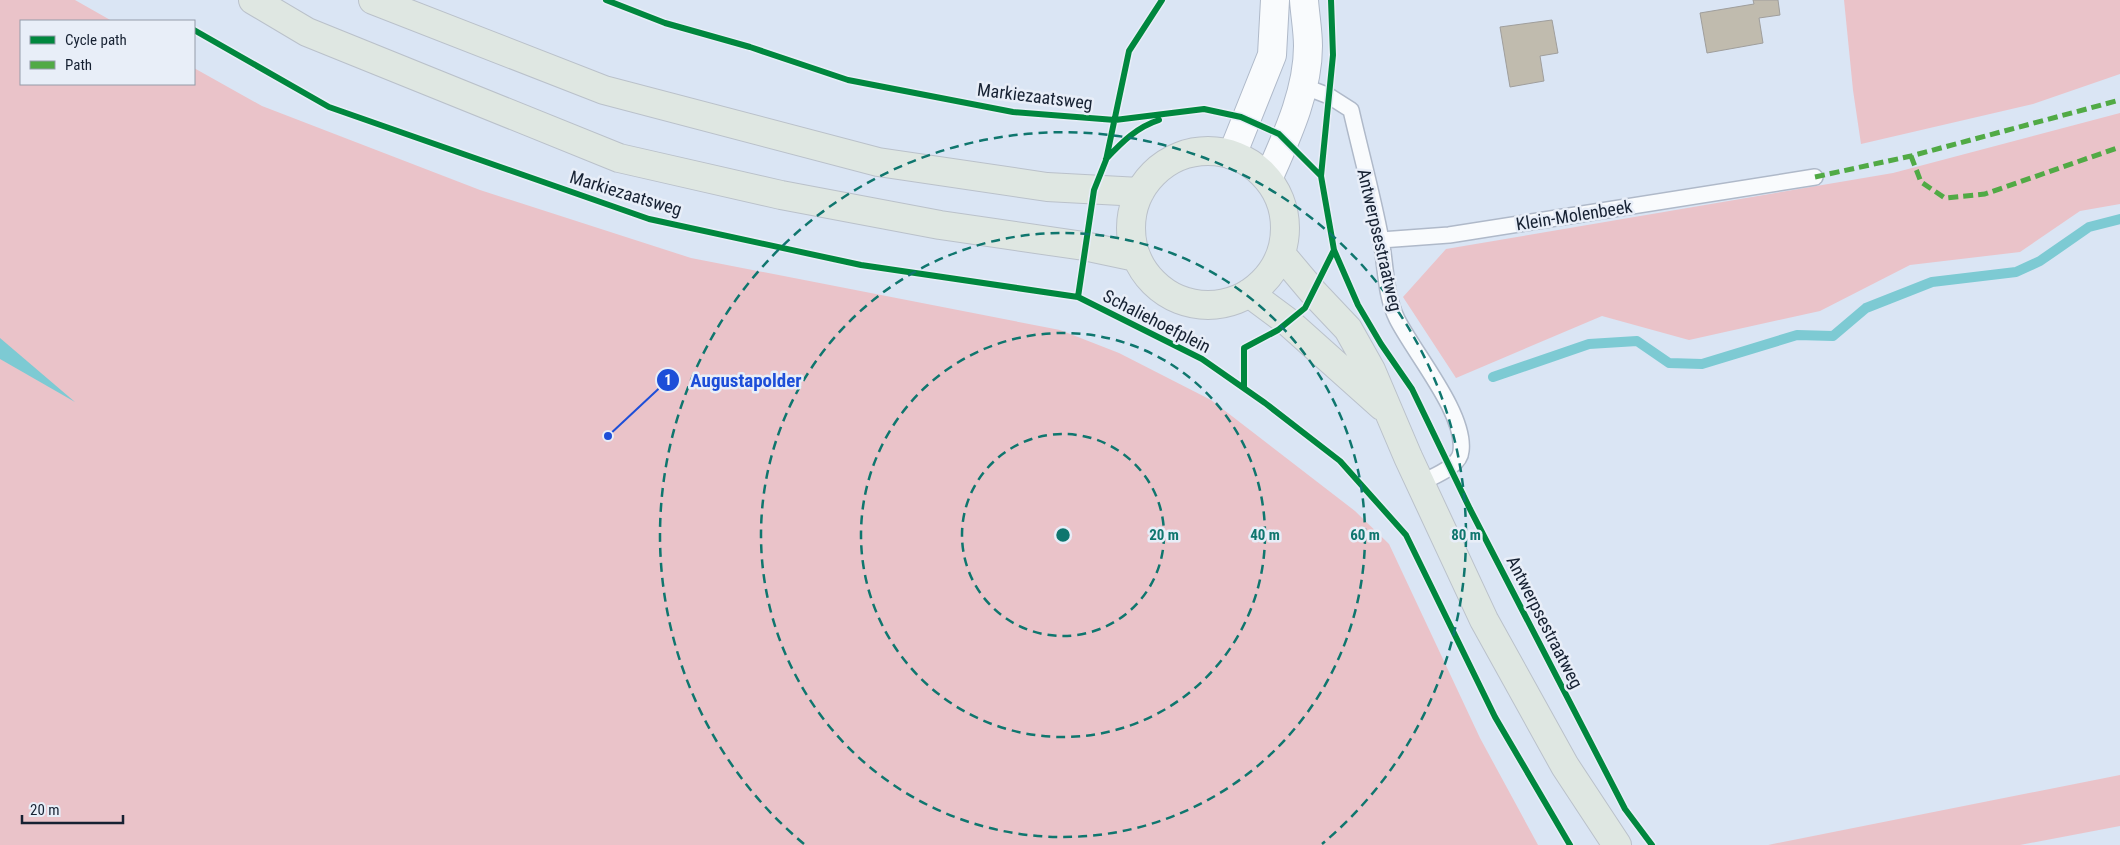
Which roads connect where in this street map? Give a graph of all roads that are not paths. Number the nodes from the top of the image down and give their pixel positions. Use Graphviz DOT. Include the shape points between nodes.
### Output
graph roads {
  1 [pos="253,0"];
  2 [pos="373,0"];
  3 [pos="1275,0"];
  4 [pos="1304,0"];
  5 [pos="1303,86"];
  6 [pos="1232,155"];
  7 [pos="1815,177"];
  8 [pos="1268,179"];
  9 [pos="1140,192"];
  10 [pos="1381,240"];
  11 [pos="1281,254"];
  12 [pos="1136,256"];
  13 [pos="1249,293"];
  14 [pos="1389,412"];
  15 [pos="1421,483"];
  16 [pos="1616,845"];
  1 -- 12 [label="main road, Markiezaatsweg" via="307,32 619,158 781,195 940,225"];
  2 -- 9 [label="main road" via="604,90 878,162 1047,187"];
  3 -- 6 [label="street" via="1272,55"];
  4 -- 5 [label="street" via="1308,48"];
  5 -- 8 [label="street"];
  5 -- 10 [label="lane, Antwerpsestraatweg" via="1330,96 1351,110"];
  6 -- 8 [label="main road, Schaliehoefplein" via="1252,164"];
  6 -- 9 [label="main road, Schaliehoefplein" via="1206,151 1179,157 1156,170"];
  7 -- 10 [label="lane, Klein-Molenbeek" via="1449,235"];
  8 -- 11 [label="main road, Schaliehoefplein" via="1284,215"];
  9 -- 12 [label="main road, Schaliehoefplein" via="1132,213 1131,235"];
  10 -- 15 [label="lane, Antwerpsestraatweg" via="1396,317 1455,417 1462,437 1457,461"];
  11 -- 13 [label="main road, Schaliehoefplein" via="1268,276"];
  11 -- 14 [label="main road" via="1348,329"];
  12 -- 13 [label="main road, Schaliehoefplein" via="1151,280 1172,296 1198,304 1225,303"];
  13 -- 14 [label="main road" via="1288,322"];
  14 -- 15 [label="main road"];
  15 -- 16 [label="main road" via="1484,620 1565,766"];
}
